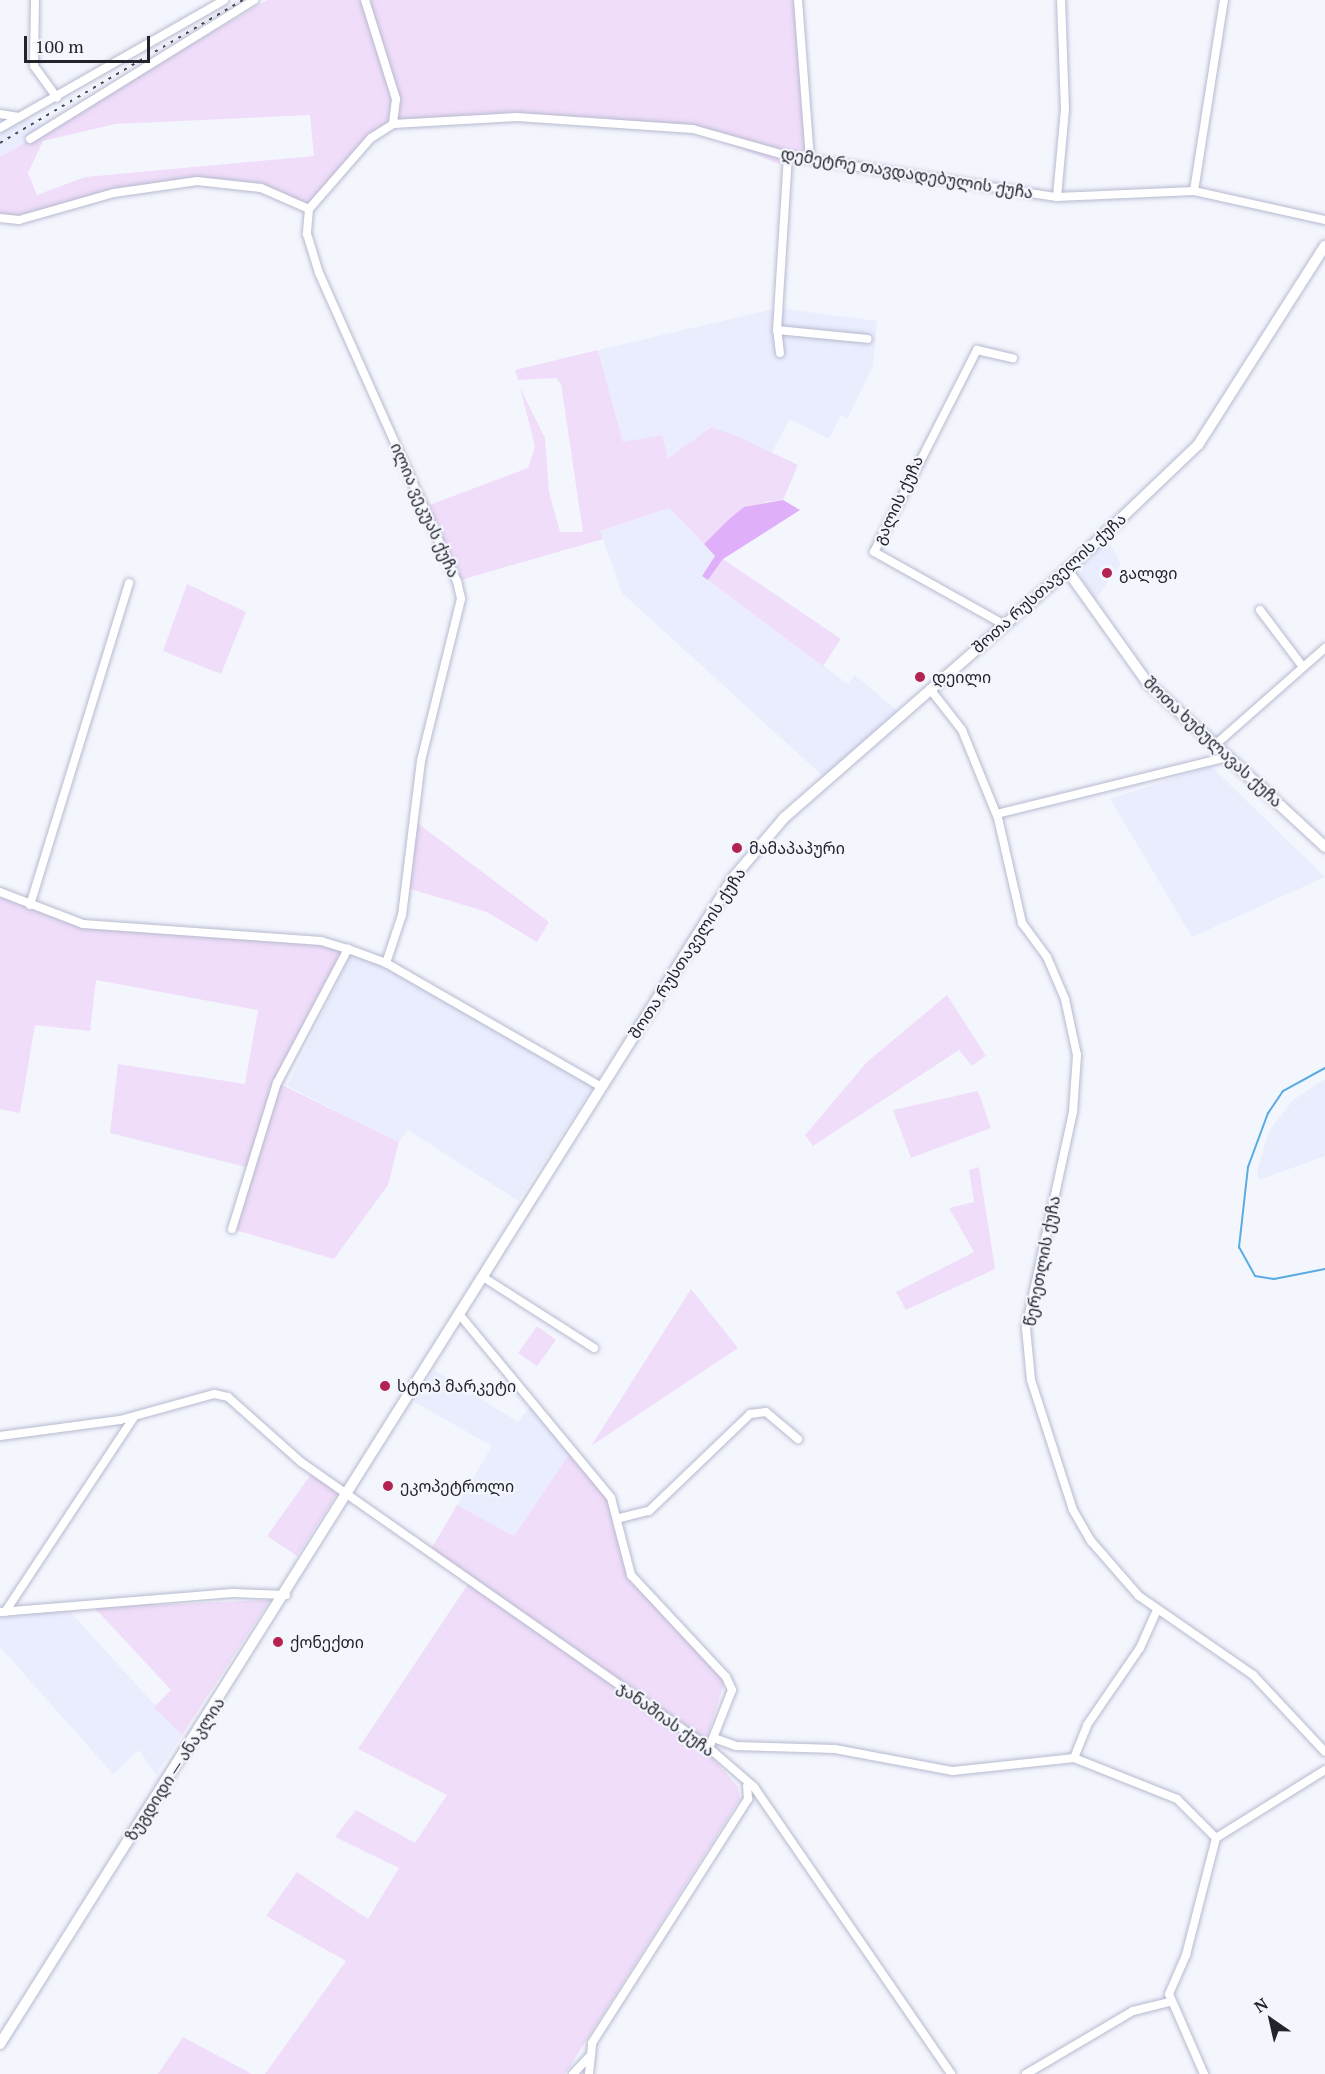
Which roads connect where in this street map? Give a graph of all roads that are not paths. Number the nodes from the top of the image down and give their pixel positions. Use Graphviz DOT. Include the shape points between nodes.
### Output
graph roads {
  1 [pos="35,0"];
  2 [pos="224,0"];
  3 [pos="254,0"];
  4 [pos="364,0"];
  5 [pos="798,0"];
  6 [pos="1061,0"];
  7 [pos="1224,0"];
  8 [pos="57,98"];
  9 [pos="0,114"];
  10 [pos="24,117"];
  11 [pos="393,124"];
  12 [pos="0,128"];
  13 [pos="30,139"];
  14 [pos="788,156"];
  15 [pos="810,160"];
  16 [pos="1194,191"];
  17 [pos="1057,197"];
  18 [pos="309,209"];
  19 [pos="0,218"];
  20 [pos="1325,220"];
  21 [pos="1325,246"];
  22 [pos="777,330"];
  23 [pos="868,339"];
  24 [pos="780,353"];
  25 [pos="1013,358"];
  26 [pos="1067,570"];
  27 [pos="129,583"];
  28 [pos="1260,610"];
  29 [pos="1004,624"];
  30 [pos="1325,648"];
  31 [pos="1303,667"];
  32 [pos="930,689"];
  33 [pos="1215,745"];
  34 [pos="1227,757"];
  35 [pos="997,814"];
  36 [pos="1325,847"];
  37 [pos="0,891"];
  38 [pos="30,905"];
  39 [pos="348,949"];
  40 [pos="386,963"];
  41 [pos="602,1087"];
  42 [pos="232,1229"];
  43 [pos="483,1277"];
  44 [pos="459,1314"];
  45 [pos="594,1348"];
  46 [pos="134,1416"];
  47 [pos="0,1436"];
  48 [pos="798,1439"];
  49 [pos="350,1494"];
  50 [pos="620,1518"];
  51 [pos="286,1595"];
  52 [pos="1157,1610"];
  53 [pos="3,1612"];
  54 [pos="714,1738"];
  55 [pos="709,1748"];
  56 [pos="1325,1752"];
  57 [pos="1074,1758"];
  58 [pos="1325,1770"];
  59 [pos="747,1786"];
  60 [pos="1216,1838"];
  61 [pos="1169,2002"];
  62 [pos="0,2044"];
  63 [pos="588,2057"];
  64 [pos="573,2074"];
  65 [pos="589,2074"];
  66 [pos="951,2074"];
  67 [pos="1026,2074"];
  68 [pos="1204,2074"];
  1 -- 8 [label="street" via="34,66"];
  2 -- 8 [label="street"];
  3 -- 13 [label="street"];
  4 -- 11 [label="street" via="396,99"];
  5 -- 15 [label="street"];
  6 -- 17 [label="street" via="1065,110"];
  7 -- 16 [label="street"];
  8 -- 10 [label="street"];
  9 -- 10 [label="street"];
  10 -- 12 [label="street"];
  11 -- 14 [label="street, დემეტრე თავდადებულის ქუჩა" via="517,117 693,129"];
  11 -- 18 [label="street" via="371,138"];
  14 -- 15 [label="street, დემეტრე თავდადებულის ქუჩა"];
  14 -- 22 [label="street"];
  15 -- 17 [label="street, დემეტრე თავდადებულის ქუჩა"];
  16 -- 17 [label="street, დემეტრე თავდადებულის ქუჩა"];
  16 -- 20 [label="street, დემეტრე თავდადებულის ქუჩა"];
  18 -- 19 [label="street" via="261,188 205,181 114,193 19,220"];
  18 -- 40 [label="street, ილია ვეკუას ქუჩა" via="308,234 320,273 457,580 460,599 421,761 402,915"];
  21 -- 26 [label="main road, შოთა რუსთაველის ქუჩა" via="1198,446"];
  22 -- 23 [label="street"];
  22 -- 24 [label="street"];
  25 -- 29 [label="street, გალის ქუჩა" via="977,350 874,552"];
  26 -- 29 [label="main road, შოთა რუსთაველის ქუჩა"];
  26 -- 33 [label="main road, შოთა ხუბულავას ქუჩა" via="1147,682"];
  27 -- 38 [label="street"];
  28 -- 31 [label="street"];
  29 -- 32 [label="main road, შოთა რუსთაველის ქუჩა"];
  30 -- 31 [label="street"];
  31 -- 33 [label="street"];
  32 -- 35 [label="street, წერეთლის ქუჩა" via="962,730"];
  32 -- 41 [label="main road, შოთა რუსთაველის ქუჩა" via="753,852"];
  33 -- 34 [label="main road, შოთა ხუბულავას ქუჩა"];
  34 -- 35 [label="street"];
  34 -- 36 [label="main road, შოთა ხუბულავას ქუჩა"];
  35 -- 52 [label="street, წერეთლის ქუჩა" via="1022,923 1047,957 1065,999 1077,1055 1073,1112 1026,1328 1031,1380 1073,1510 1119,1575"];
  37 -- 38 [label="street"];
  38 -- 39 [label="street" via="83,924 321,941"];
  39 -- 40 [label="street"];
  39 -- 42 [label="street" via="277,1083"];
  40 -- 41 [label="street"];
  41 -- 43 [label="main road, შოთა რუსთაველის ქუჩა"];
  43 -- 44 [label="main road, შოთა რუსთაველის ქუჩა"];
  43 -- 45 [label="street"];
  44 -- 49 [label="main road, შოთა რუსთაველის ქუჩა"];
  44 -- 50 [label="street" via="611,1498"];
  46 -- 47 [label="street, ჯანაშიას ქუჩა"];
  46 -- 49 [label="street, ჯანაშიას ქუჩა" via="214,1394 228,1397 301,1462"];
  46 -- 53 [label="street"];
  48 -- 50 [label="street" via="766,1412 750,1413 649,1510"];
  49 -- 51 [label="main road, ზუგდიდი — ანაკლია"];
  49 -- 55 [label="street, ჯანაშიას ქუჩა"];
  50 -- 54 [label="street" via="631,1575 726,1677 732,1690"];
  51 -- 53 [label="street" via="232,1593"];
  51 -- 62 [label="main road, ზუგდიდი — ანაკლია"];
  52 -- 56 [label="street, წერეთლის ქუჩა" via="1253,1676"];
  52 -- 57 [label="street" via="1140,1648 1087,1725"];
  54 -- 55 [label="street"];
  54 -- 57 [label="street" via="736,1746 836,1749 954,1772"];
  55 -- 59 [label="street, ჯანაშიას ქუჩა"];
  57 -- 60 [label="street" via="1177,1799"];
  58 -- 60 [label="street"];
  59 -- 63 [label="street" via="748,1799 592,2043"];
  59 -- 66 [label="street, ჯანაშიას ქუჩა" via="765,1801"];
  60 -- 61 [label="street"];
  61 -- 67 [label="street" via="1133,2010"];
  61 -- 68 [label="street"];
  63 -- 64 [label="street"];
  63 -- 65 [label="street"];
}
